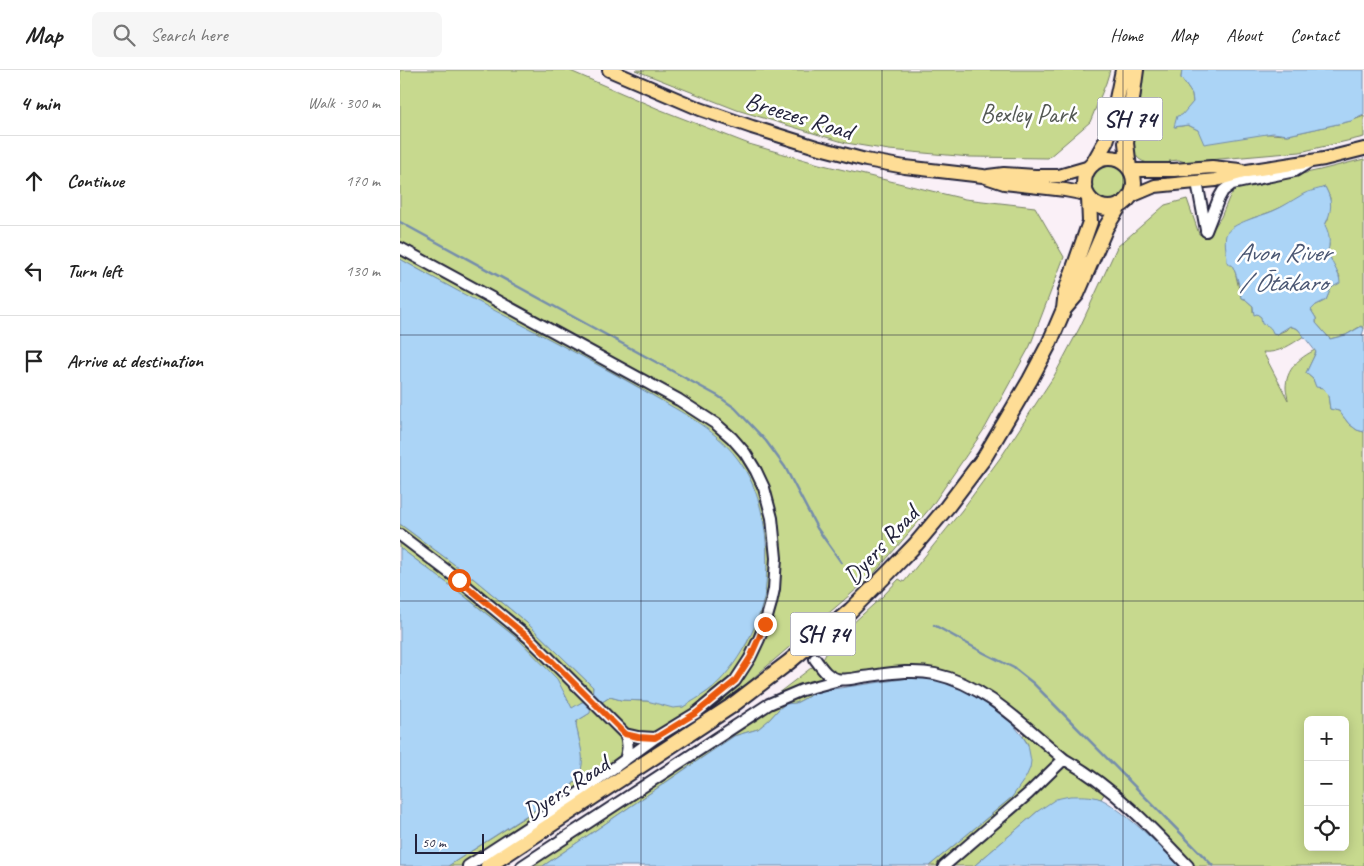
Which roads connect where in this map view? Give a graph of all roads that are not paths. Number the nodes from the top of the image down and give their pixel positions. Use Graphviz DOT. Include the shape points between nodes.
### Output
graph roads {
  1 [pos="610,70"];
  2 [pos="1123,70"];
  3 [pos="1136,70"];
  4 [pos="1364,149"];
  5 [pos="1311,161"];
  6 [pos="1091,166"];
  7 [pos="1129,169"];
  8 [pos="1247,171"];
  9 [pos="983,176"];
  10 [pos="1197,182"];
  11 [pos="1088,196"];
  12 [pos="1125,201"];
  13 [pos="400,248"];
  14 [pos="1064,310"];
  15 [pos="400,535"];
  16 [pos="815,659"];
  17 [pos="839,680"];
  18 [pos="625,734"];
  19 [pos="655,738"];
  20 [pos="1064,759"];
  21 [pos="625,760"];
  22 [pos="468,866"];
  23 [pos="488,866"];
  24 [pos="522,866"];
  25 [pos="944,866"];
  26 [pos="1188,866"];
  1 -- 9 [label="main road, Breezes Road" via="700,109 816,147 905,167"];
  2 -- 6 [label="highway, SH 74" via="1112,124"];
  3 -- 7 [label="highway, SH 74" via="1126,143"];
  4 -- 5 [label="main road"];
  5 -- 8 [label="main road"];
  5 -- 10 [label="lane" via="1295,171 1232,184 1219,198 1206,231"];
  6 -- 7 [label="highway, SH 74" via="1102,159 1112,158"];
  6 -- 9 [label="main road, Breezes Road" via="1059,176"];
  6 -- 11 [label="highway, SH 74" via="1084,180"];
  7 -- 8 [label="main road" via="1212,167"];
  7 -- 12 [label="highway, SH 74" via="1133,186"];
  8 -- 10 [label="main road"];
  9 -- 11 [label="main road, Breezes Road" via="1004,183"];
  10 -- 12 [label="main road" via="1155,186"];
  11 -- 12 [label="highway" via="1104,207 1115,207"];
  11 -- 14 [label="highway, Dyers Road / SH 74" via="1090,222 1066,291"];
  12 -- 14 [label="highway, Dyers Road / SH 74" via="1106,227 1077,294"];
  13 -- 19 [label="lane" via="678,400 732,438 756,471 764,488 775,545 774,588 765,624 750,658 735,681 696,713"];
  14 -- 23 [label="highway, Dyers Road / SH 74" via="1033,373 984,458 916,544 870,592 789,662 730,707"];
  15 -- 18 [label="lane" via="529,638"];
  16 -- 17 [label="lane" via="831,677"];
  17 -- 20 [label="lane" via="915,672 949,678 1007,712"];
  17 -- 24 [label="lane" via="778,699"];
  18 -- 19 [label="lane"];
  18 -- 21 [label="lane" via="628,742"];
  19 -- 21 [label="lane"];
  20 -- 25 [label="lane"];
  20 -- 26 [label="lane" via="1095,778 1130,808"];
  21 -- 22 [label="lane"];
}
